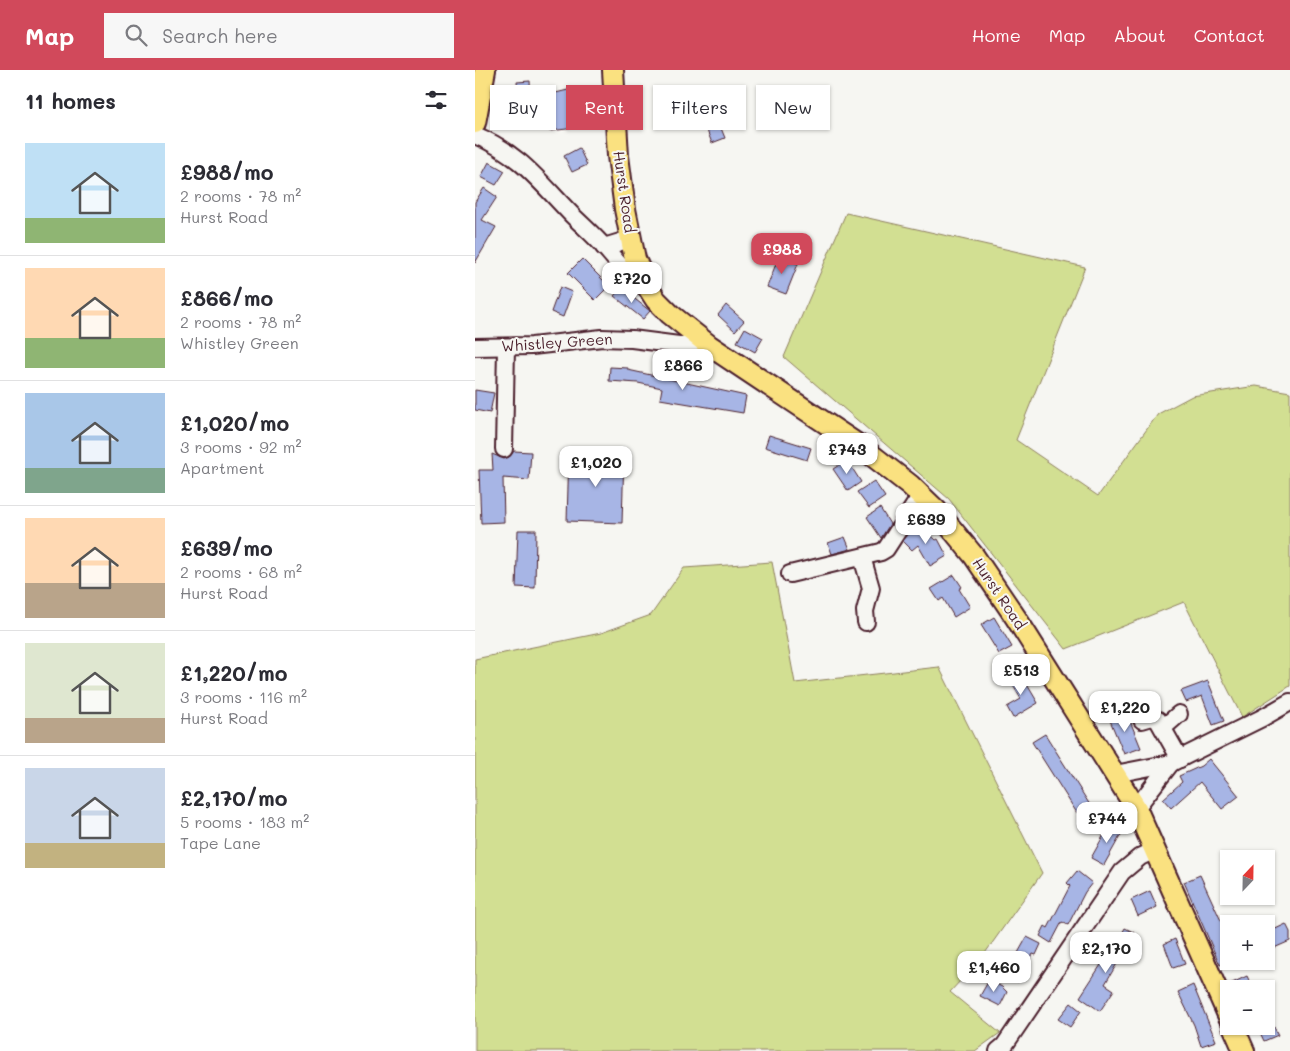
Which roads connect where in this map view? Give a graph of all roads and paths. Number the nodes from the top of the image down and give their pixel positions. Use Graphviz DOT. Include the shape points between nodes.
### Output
graph roads {
  1 [pos="485,70"];
  2 [pos="613,70"];
  3 [pos="476,114"];
  4 [pos="475,135"];
  5 [pos="630,240"];
  6 [pos="604,247"];
  7 [pos="647,286"];
  8 [pos="679,321"];
  9 [pos="668,343"];
  10 [pos="710,346"];
  11 [pos="475,347"];
  12 [pos="506,348"];
  13 [pos="505,449"];
  14 [pos="921,495"];
  15 [pos="862,557"];
  16 [pos="790,574"];
  17 [pos="866,622"];
  18 [pos="1290,702"];
  19 [pos="1179,714"];
  20 [pos="1142,720"];
  21 [pos="1163,728"];
  22 [pos="1175,761"];
  23 [pos="1115,774"];
  24 [pos="1136,808"];
  25 [pos="1153,851"];
  26 [pos="1220,997"];
  27 [pos="1237,1035"];
  28 [pos="998,1051"];
  29 [pos="1243,1051"];
  1 -- 3 [label="main road"];
  2 -- 5 [label="main road, Hurst Road" via="619,156"];
  4 -- 6 [label="street" via="502,147 534,173"];
  5 -- 6 [label="street"];
  5 -- 7 [label="main road, Hurst Road"];
  6 -- 7 [label="street" via="637,282"];
  7 -- 8 [label="main road, Hurst Road" via="656,300"];
  8 -- 9 [label="street"];
  8 -- 10 [label="main road, Hurst Road"];
  9 -- 10 [label="street, Whistley Green" via="702,348"];
  9 -- 12 [label="street, Whistley Green" via="602,338"];
  10 -- 14 [label="main road, Hurst Road" via="861,446"];
  11 -- 12 [label="street, Whistley Green"];
  12 -- 13 [label="street"];
  14 -- 15 [label="street" via="886,549"];
  14 -- 23 [label="main road, Hurst Road" via="975,556"];
  15 -- 16 [label="street"];
  15 -- 17 [label="street" via="871,588 865,611"];
  18 -- 22 [label="street"];
  19 -- 21 [label="street"];
  20 -- 21 [label="street" via="1152,717"];
  21 -- 22 [label="street"];
  22 -- 23 [label="street"];
  22 -- 24 [label="street"];
  23 -- 24 [label="main road, Hurst Road"];
  24 -- 25 [label="main road, Hurst Road"];
  25 -- 26 [label="main road, Hurst Road"];
  25 -- 28 [label="street" via="1122,872"];
  27 -- 29 [label="main road"];
}
